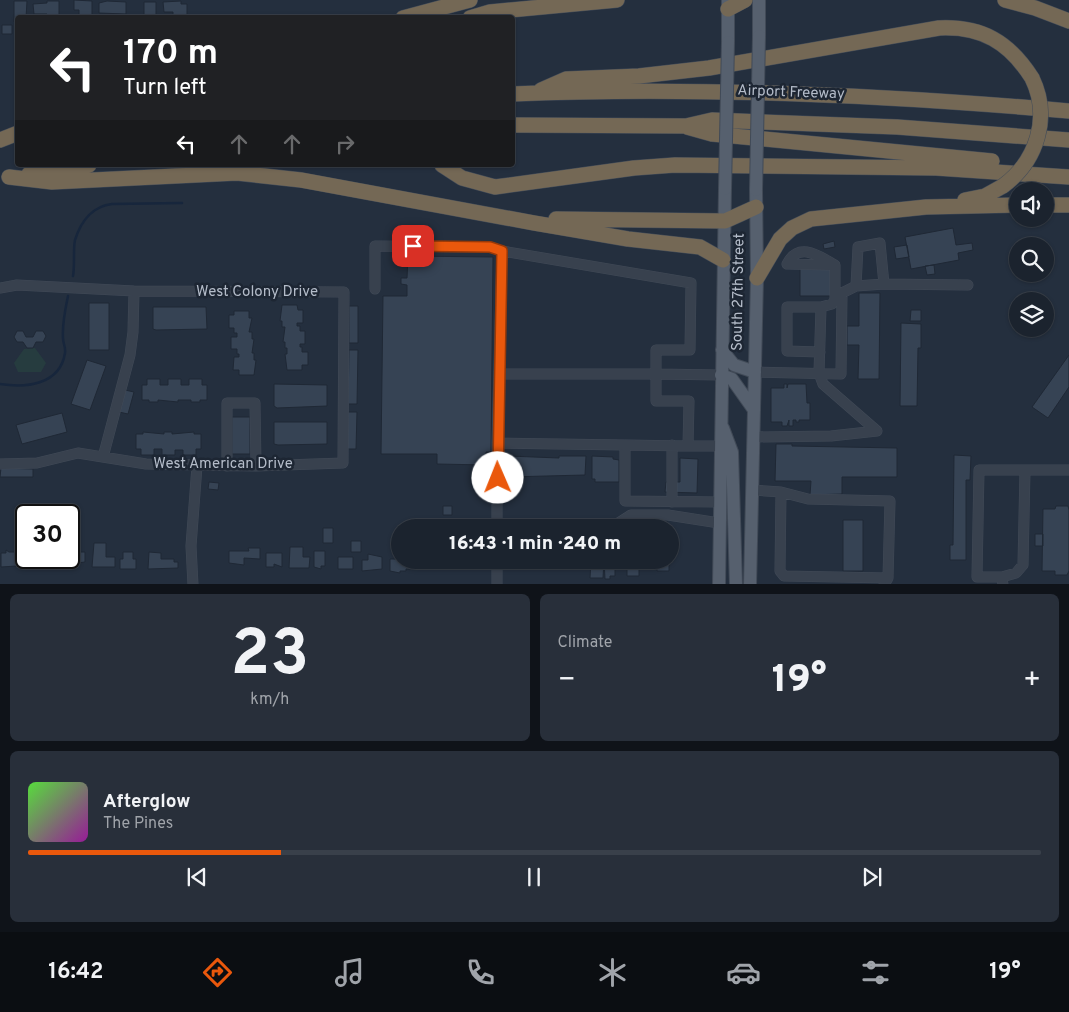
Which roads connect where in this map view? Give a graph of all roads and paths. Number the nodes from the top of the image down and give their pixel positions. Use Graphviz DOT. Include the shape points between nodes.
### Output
graph roads {
  1 [pos="470,0"];
  2 [pos="617,0"];
  3 [pos="745,0"];
  4 [pos="759,0"];
  5 [pos="1004,0"];
  6 [pos="728,4"];
  7 [pos="414,15"];
  8 [pos="480,15"];
  9 [pos="1069,21"];
  10 [pos="536,93"];
  11 [pos="515,94"];
  12 [pos="1069,111"];
  13 [pos="515,125"];
  14 [pos="686,126"];
  15 [pos="15,134"];
  16 [pos="0,140"];
  17 [pos="1069,140"];
  18 [pos="15,144"];
  19 [pos="0,147"];
  20 [pos="76,167"];
  21 [pos="445,167"];
  22 [pos="1069,169"];
  23 [pos="1069,177"];
  24 [pos="4,178"];
  25 [pos="1009,205"];
  26 [pos="1054,205"];
  27 [pos="1069,205"];
  28 [pos="756,207"];
  29 [pos="926,207"];
  30 [pos="512,217"];
  31 [pos="725,221"];
  32 [pos="502,251"];
  33 [pos="723,260"];
  34 [pos="787,264"];
  35 [pos="757,278"];
  36 [pos="884,284"];
  37 [pos="968,285"];
  38 [pos="856,286"];
  39 [pos="0,288"];
  40 [pos="375,289"];
  41 [pos="134,291"];
  42 [pos="821,307"];
  43 [pos="722,350"];
  44 [pos="820,352"];
  45 [pos="755,372"];
  46 [pos="819,373"];
  47 [pos="499,374"];
  48 [pos="656,374"];
  49 [pos="721,375"];
  50 [pos="754,410"];
  51 [pos="720,421"];
  52 [pos="753,436"];
  53 [pos="497,443"];
  54 [pos="626,445"];
  55 [pos="672,445"];
  56 [pos="688,446"];
  57 [pos="720,446"];
  58 [pos="104,457"];
  59 [pos="344,462"];
  60 [pos="0,464"];
  61 [pos="197,466"];
  62 [pos="227,466"];
  63 [pos="256,466"];
  64 [pos="1025,470"];
  65 [pos="1069,470"];
  66 [pos="752,490"];
  67 [pos="781,492"];
  68 [pos="672,502"];
  69 [pos="719,502"];
  70 [pos="497,519"];
  71 [pos="624,519"];
  72 [pos="719,523"];
  73 [pos="497,569"];
  74 [pos="886,581"];
  75 [pos="1003,581"];
  76 [pos="194,584"];
  77 [pos="497,584"];
  78 [pos="719,584"];
  79 [pos="736,584"];
  80 [pos="750,584"];
  1 -- 7 [label="highway"];
  2 -- 8 [label="highway"];
  3 -- 6 [label="highway"];
  4 -- 28 [label="main road, South 27th Street, bridge"];
  5 -- 9 [label="highway"];
  6 -- 31 [label="main road, South 27th Street, bridge"];
  10 -- 11 [label="highway, Airport Freeway"];
  10 -- 12 [label="highway, Airport Freeway" via="746,91"];
  10 -- 29 [label="highway, bridge" via="566,79 684,72 940,28 956,27 979,32 1002,43 1032,78 1041,107 1038,136 1025,166 1003,186 977,198"];
  13 -- 14 [label="highway"];
  14 -- 17 [label="highway" via="712,120 759,121"];
  14 -- 22 [label="highway" via="712,134"];
  15 -- 16 [label="highway"];
  18 -- 19 [label="highway"];
  20 -- 24 [label="highway"];
  21 -- 23 [label="highway" via="462,178 495,187 675,165 945,168"];
  24 -- 30 [label="highway" via="52,182 259,175"];
  25 -- 29 [label="highway"];
  26 -- 27 [label="highway"];
  28 -- 31 [label="highway"];
  28 -- 35 [label="main road, South 27th Street"];
  29 -- 35 [label="highway" via="821,217 799,224 780,239"];
  30 -- 31 [label="highway"];
  30 -- 33 [label="highway" via="618,237 700,247"];
  31 -- 33 [label="main road, South 27th Street"];
  32 -- 40 [label="street" via="490,247 375,246"];
  32 -- 47 [label="street"];
  32 -- 48 [label="street" via="691,283 690,350 656,350"];
  33 -- 43 [label="main road, South 27th Street"];
  34 -- 42 [label="street" via="804,251 835,265 835,300"];
  35 -- 45 [label="main road, South 27th Street"];
  36 -- 37 [label="street"];
  36 -- 38 [label="street"];
  36 -- 38 [label="street" via="880,243 858,247"];
  38 -- 46 [label="street" via="842,293 840,374"];
  39 -- 41 [label="street, West Colony Drive"];
  41 -- 58 [label="street" via="130,355"];
  41 -- 59 [label="street, West Colony Drive" via="344,292"];
  42 -- 44 [label="street"];
  42 -- 44 [label="street" via="787,307 787,351"];
  43 -- 45 [label="main road" via="734,365"];
  43 -- 49 [label="main road, South 27th Street"];
  44 -- 46 [label="street"];
  45 -- 46 [label="street"];
  45 -- 50 [label="main road, South 27th Street"];
  46 -- 52 [label="street" via="822,384 876,431 831,436"];
  47 -- 48 [label="street"];
  47 -- 53 [label="street"];
  48 -- 49 [label="street"];
  48 -- 56 [label="street" via="656,401 689,401"];
  49 -- 50 [label="main road" via="732,379"];
  49 -- 51 [label="main road, South 27th Street"];
  50 -- 52 [label="main road, South 27th Street"];
  51 -- 57 [label="main road, South 27th Street"];
  51 -- 79 [label="main road" via="732,452"];
  52 -- 66 [label="main road, South 27th Street"];
  53 -- 54 [label="street"];
  53 -- 70 [label="street"];
  54 -- 55 [label="street"];
  54 -- 68 [label="street" via="625,501"];
  55 -- 56 [label="street"];
  55 -- 68 [label="street"];
  56 -- 57 [label="street"];
  57 -- 69 [label="main road, South 27th Street"];
  58 -- 60 [label="street, West American Drive" via="78,453 37,462"];
  58 -- 61 [label="street, West American Drive" via="146,464"];
  59 -- 63 [label="street, West American Drive"];
  61 -- 62 [label="street, West American Drive"];
  61 -- 76 [label="street" via="191,546"];
  62 -- 63 [label="street, West American Drive"];
  62 -- 63 [label="street" via="227,403 255,403"];
  64 -- 65 [label="street"];
  64 -- 75 [label="street" via="1023,565 1016,574"];
  64 -- 75 [label="street" via="979,470 977,578"];
  66 -- 67 [label="street"];
  66 -- 80 [label="main road, South 27th Street"];
  67 -- 74 [label="street" via="780,571 784,576"];
  67 -- 74 [label="street" via="808,499 890,501"];
  68 -- 69 [label="street"];
  69 -- 72 [label="main road, South 27th Street"];
  71 -- 72 [label="street" via="630,515 668,515"];
  72 -- 78 [label="main road, South 27th Street"];
  73 -- 77 [label="street"];
}
